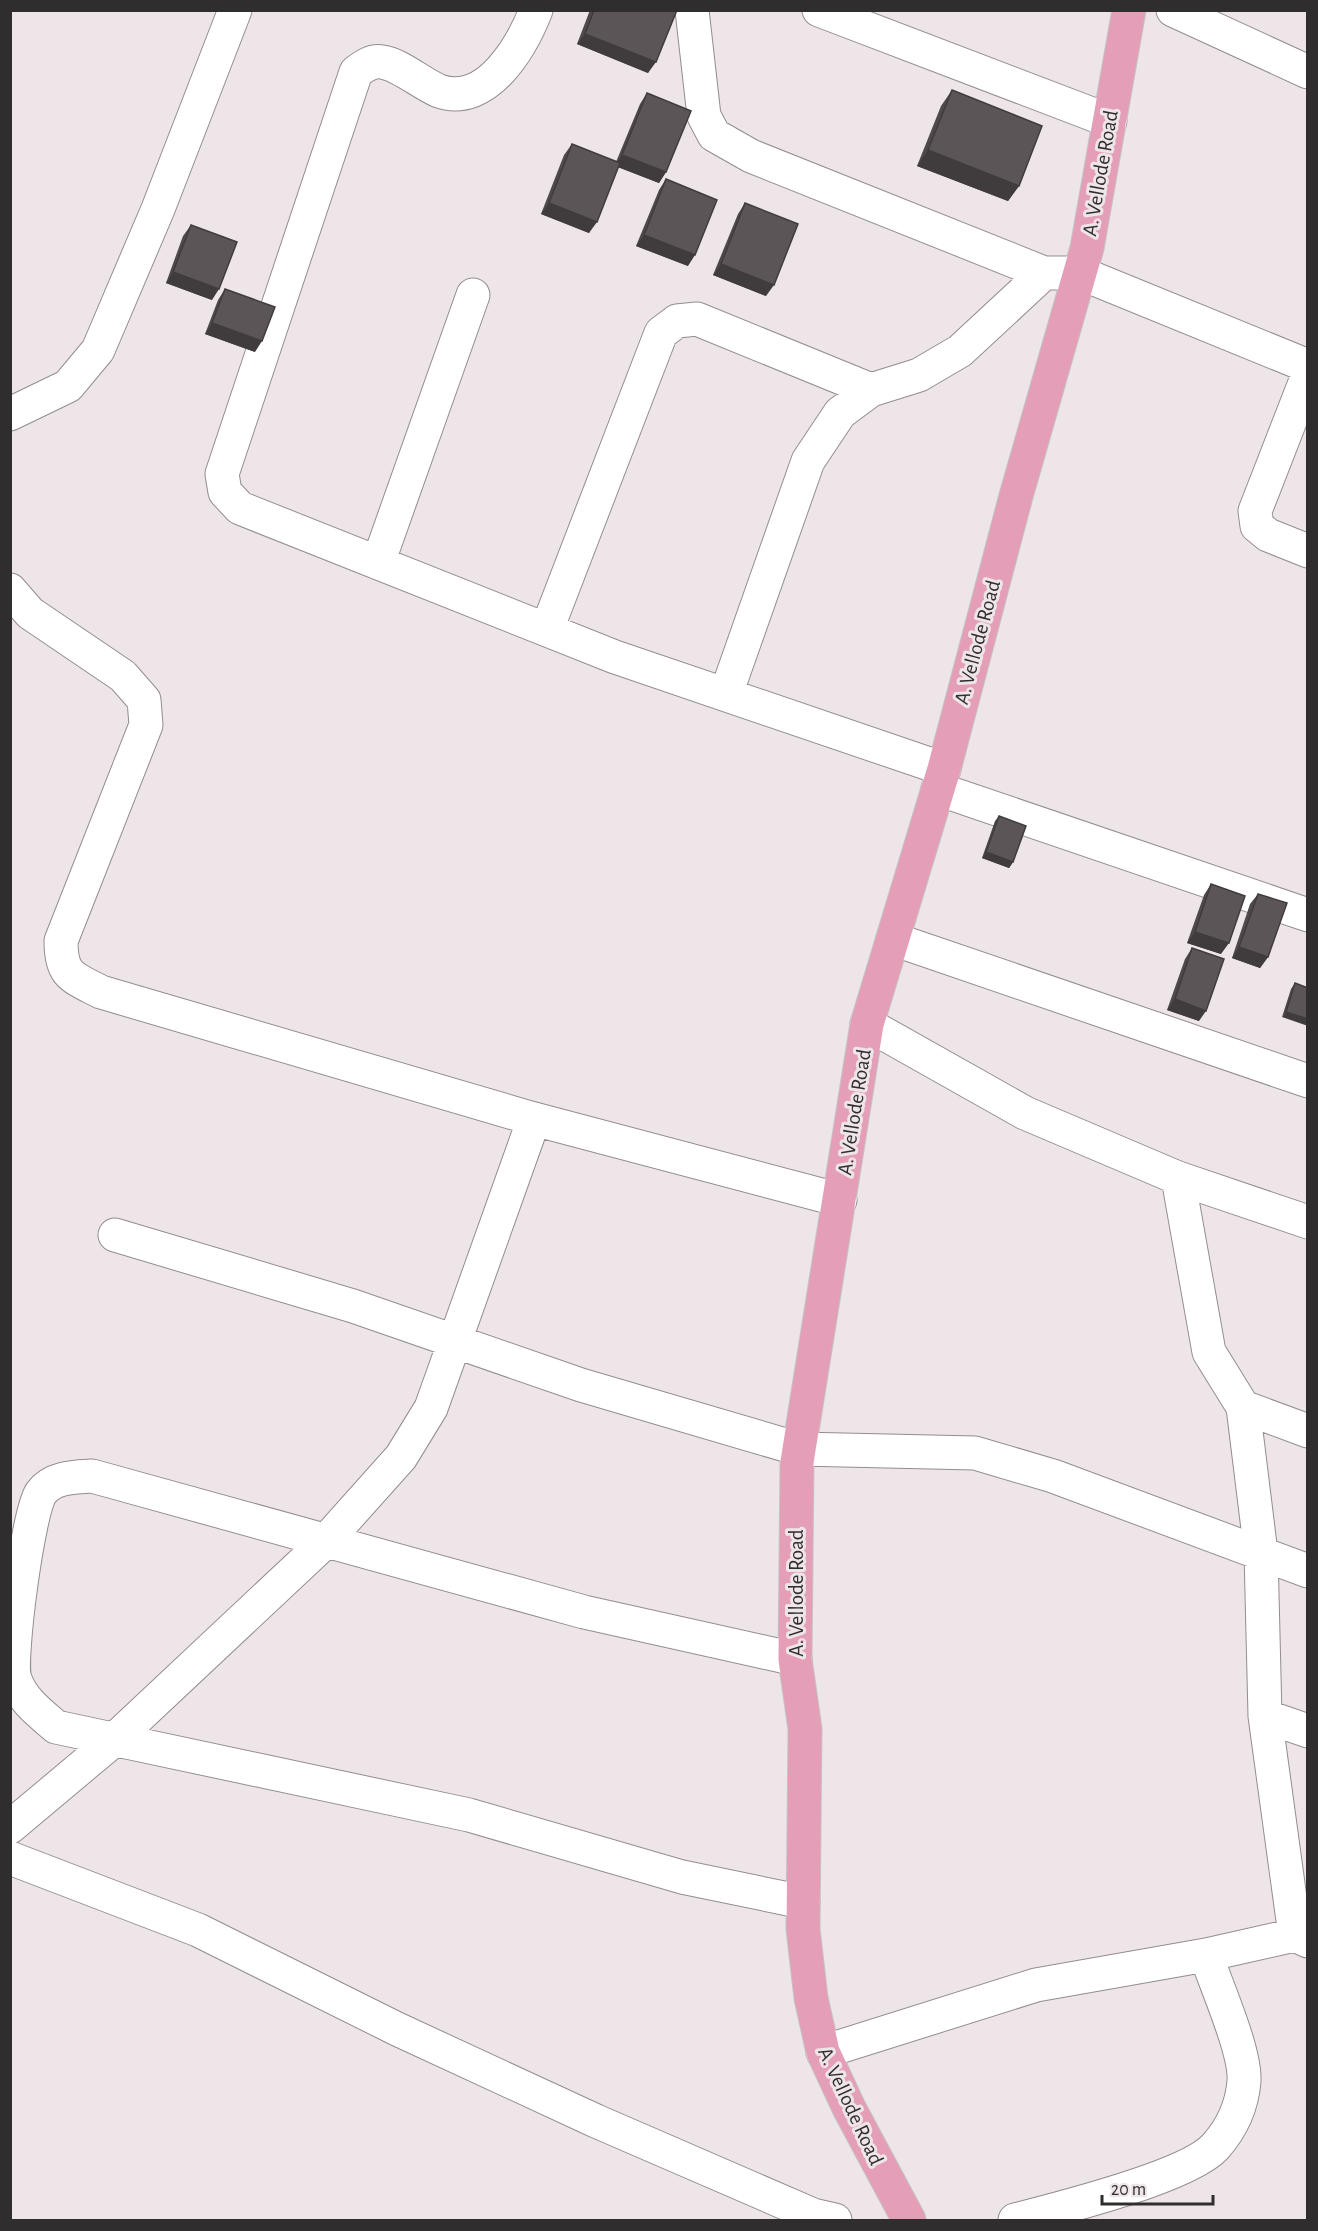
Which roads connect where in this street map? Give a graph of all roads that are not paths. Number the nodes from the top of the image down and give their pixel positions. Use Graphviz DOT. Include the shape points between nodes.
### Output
graph roads {
  1 [pos="235,10"];
  2 [pos="536,10"];
  3 [pos="692,10"];
  4 [pos="819,10"];
  5 [pos="1129,10"];
  6 [pos="1173,10"];
  7 [pos="1308,72"];
  8 [pos="1110,121"];
  9 [pos="1044,273"];
  10 [pos="1080,273"];
  11 [pos="473,296"];
  12 [pos="1308,366"];
  13 [pos="1308,375"];
  14 [pos="871,390"];
  15 [pos="10,414"];
  16 [pos="1308,551"];
  17 [pos="378,563"];
  18 [pos="10,590"];
  19 [pos="546,629"];
  20 [pos="726,694"];
  21 [pos="941,779"];
  22 [pos="1308,915"];
  23 [pos="892,939"];
  24 [pos="867,1024"];
  25 [pos="1308,1081"];
  26 [pos="534,1119"];
  27 [pos="1178,1178"];
  28 [pos="840,1200"];
  29 [pos="1308,1222"];
  30 [pos="115,1235"];
  31 [pos="454,1341"];
  32 [pos="1243,1407"];
  33 [pos="1308,1431"];
  34 [pos="799,1449"];
  35 [pos="325,1542"];
  36 [pos="1261,1553"];
  37 [pos="1308,1571"];
  38 [pos="795,1659"];
  39 [pos="1265,1716"];
  40 [pos="1308,1731"];
  41 [pos="115,1739"];
  42 [pos="10,1827"];
  43 [pos="10,1858"];
  44 [pos="803,1902"];
  45 [pos="1301,1938"];
  46 [pos="1206,1955"];
  47 [pos="823,2052"];
  48 [pos="835,2220"];
  49 [pos="909,2220"];
  50 [pos="1015,2220"];
  1 -- 15 [label="street" via="98,350 68,387"];
  2 -- 17 [label="street" via="501,73 484,85 455,93 441,91 382,62 369,63 357,72 222,474 225,492 240,508"];
  3 -- 9 [label="street" via="704,116 714,135 751,156"];
  4 -- 8 [label="street"];
  5 -- 8 [label="main road, A. Vellode Road"];
  6 -- 7 [label="street"];
  8 -- 10 [label="main road, A. Vellode Road"];
  9 -- 10 [label="street"];
  9 -- 14 [label="street" via="960,351 919,375"];
  10 -- 12 [label="street"];
  10 -- 21 [label="main road, A. Vellode Road"];
  11 -- 17 [label="street"];
  13 -- 16 [label="street" via="1255,511 1257,526 1268,535"];
  14 -- 19 [label="street" via="697,319 677,321 661,333"];
  14 -- 20 [label="street" via="840,413 808,461"];
  17 -- 19 [label="street"];
  18 -- 26 [label="street" via="30,614 123,676 144,700 146,725 61,941 61,962 68,975 101,992"];
  19 -- 20 [label="street"];
  20 -- 21 [label="street"];
  21 -- 22 [label="street"];
  21 -- 23 [label="main road, A. Vellode Road"];
  23 -- 24 [label="main road, A. Vellode Road"];
  23 -- 25 [label="street"];
  24 -- 27 [label="street" via="1025,1113"];
  24 -- 28 [label="main road, A. Vellode Road"];
  26 -- 28 [label="street"];
  26 -- 31 [label="street"];
  27 -- 29 [label="street"];
  27 -- 32 [label="street" via="1209,1352"];
  28 -- 34 [label="main road, A. Vellode Road"];
  30 -- 31 [label="street" via="353,1306"];
  31 -- 34 [label="street" via="581,1385"];
  31 -- 35 [label="street" via="431,1408 401,1458"];
  32 -- 33 [label="street"];
  32 -- 36 [label="street"];
  34 -- 36 [label="street" via="975,1453 1053,1476"];
  34 -- 38 [label="main road, A. Vellode Road" via="794,1535"];
  35 -- 38 [label="street" via="584,1612"];
  35 -- 41 [label="street"];
  35 -- 41 [label="street" via="92,1476 64,1478 41,1492 31,1519 14,1678 31,1707 56,1727"];
  36 -- 37 [label="street"];
  36 -- 39 [label="street"];
  38 -- 44 [label="main road, A. Vellode Road" via="805,1729"];
  39 -- 40 [label="street"];
  39 -- 45 [label="street"];
  41 -- 42 [label="street"];
  41 -- 44 [label="street" via="469,1815 682,1877"];
  43 -- 48 [label="street" via="198,1930 397,2029 596,2121 813,2215"];
  44 -- 47 [label="main road, A. Vellode Road" via="812,1998"];
  45 -- 46 [label="street"];
  46 -- 47 [label="street" via="1036,1985"];
  46 -- 50 [label="street" via="1235,2036 1244,2079 1237,2116 1214,2148 1180,2169 1078,2204"];
  47 -- 49 [label="main road, A. Vellode Road"];
}
